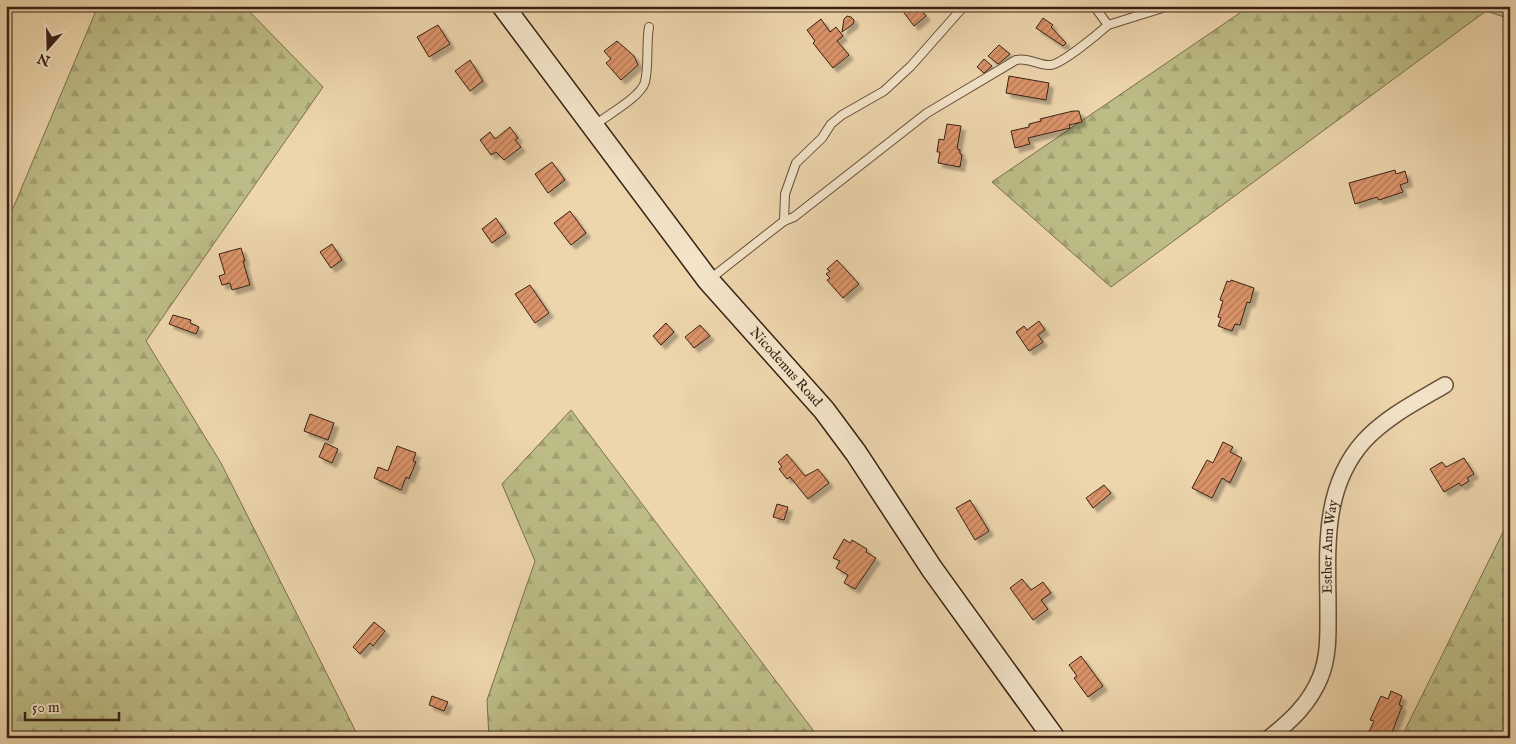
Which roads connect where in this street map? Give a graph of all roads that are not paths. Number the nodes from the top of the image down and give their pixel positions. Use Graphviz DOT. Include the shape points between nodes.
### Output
graph roads {
  1 [pos="503,6"];
  2 [pos="964,6"];
  3 [pos="1094,6"];
  4 [pos="1169,6"];
  5 [pos="1108,25"];
  6 [pos="649,27"];
  7 [pos="593,126"];
  8 [pos="784,221"];
  9 [pos="708,280"];
  10 [pos="1444,385"];
  11 [pos="1048,736"];
  12 [pos="1269,738"];
  1 -- 7 [label="street, Nicodemus Road"];
  2 -- 8 [label="lane" via="911,66 884,91 830,124 822,138 796,163 785,194"];
  3 -- 5 [label="lane"];
  4 -- 5 [label="lane"];
  5 -- 8 [label="lane" via="1061,61 1051,65 1024,58 1016,60 935,108"];
  6 -- 7 [label="lane" via="645,84 640,92"];
  7 -- 9 [label="street, Nicodemus Road"];
  8 -- 9 [label="lane"];
  9 -- 11 [label="street, Nicodemus Road" via="824,410"];
  10 -- 12 [label="street, Esther Ann Way" via="1379,427 1363,442 1340,480 1329,519 1328,634 1324,664 1316,686 1301,710"];
}
